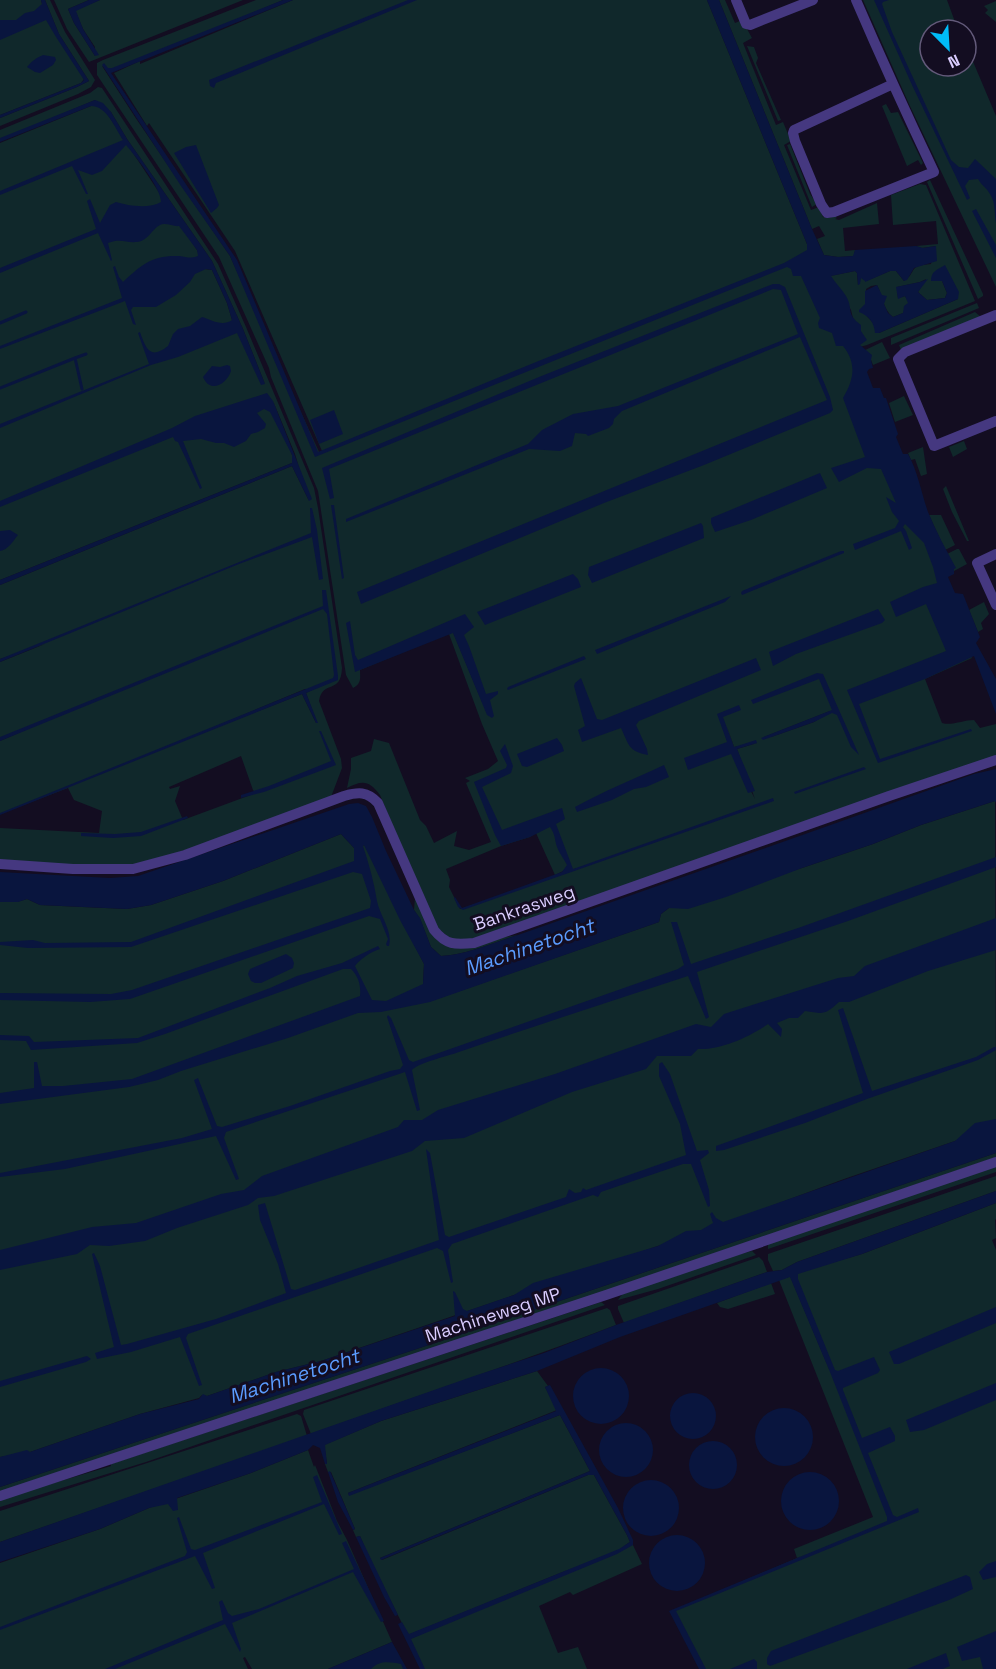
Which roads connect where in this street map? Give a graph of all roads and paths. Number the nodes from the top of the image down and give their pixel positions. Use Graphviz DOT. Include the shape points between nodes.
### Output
graph roads {
  1 [pos="736,0"];
  2 [pos="813,0"];
  3 [pos="856,0"];
  4 [pos="893,84"];
  5 [pos="996,315"];
  6 [pos="996,421"];
  7 [pos="996,554"];
  8 [pos="996,605"];
  9 [pos="996,760"];
  10 [pos="0,864"];
  11 [pos="996,1162"];
  12 [pos="0,1496"];
  1 -- 2 [label="street" via="746,24 750,25"];
  3 -- 4 [label="street"];
  4 -- 4 [label="street" via="794,130 795,141 827,213 934,172"];
  5 -- 6 [label="street" via="905,352 898,359 934,446"];
  7 -- 8 [label="street" via="977,563"];
  9 -- 10 [label="street, Bankrasweg" via="474,943 443,941 434,930 378,803 364,793 355,792 185,855 133,869"];
  11 -- 12 [label="street, Machineweg MP"];
}
